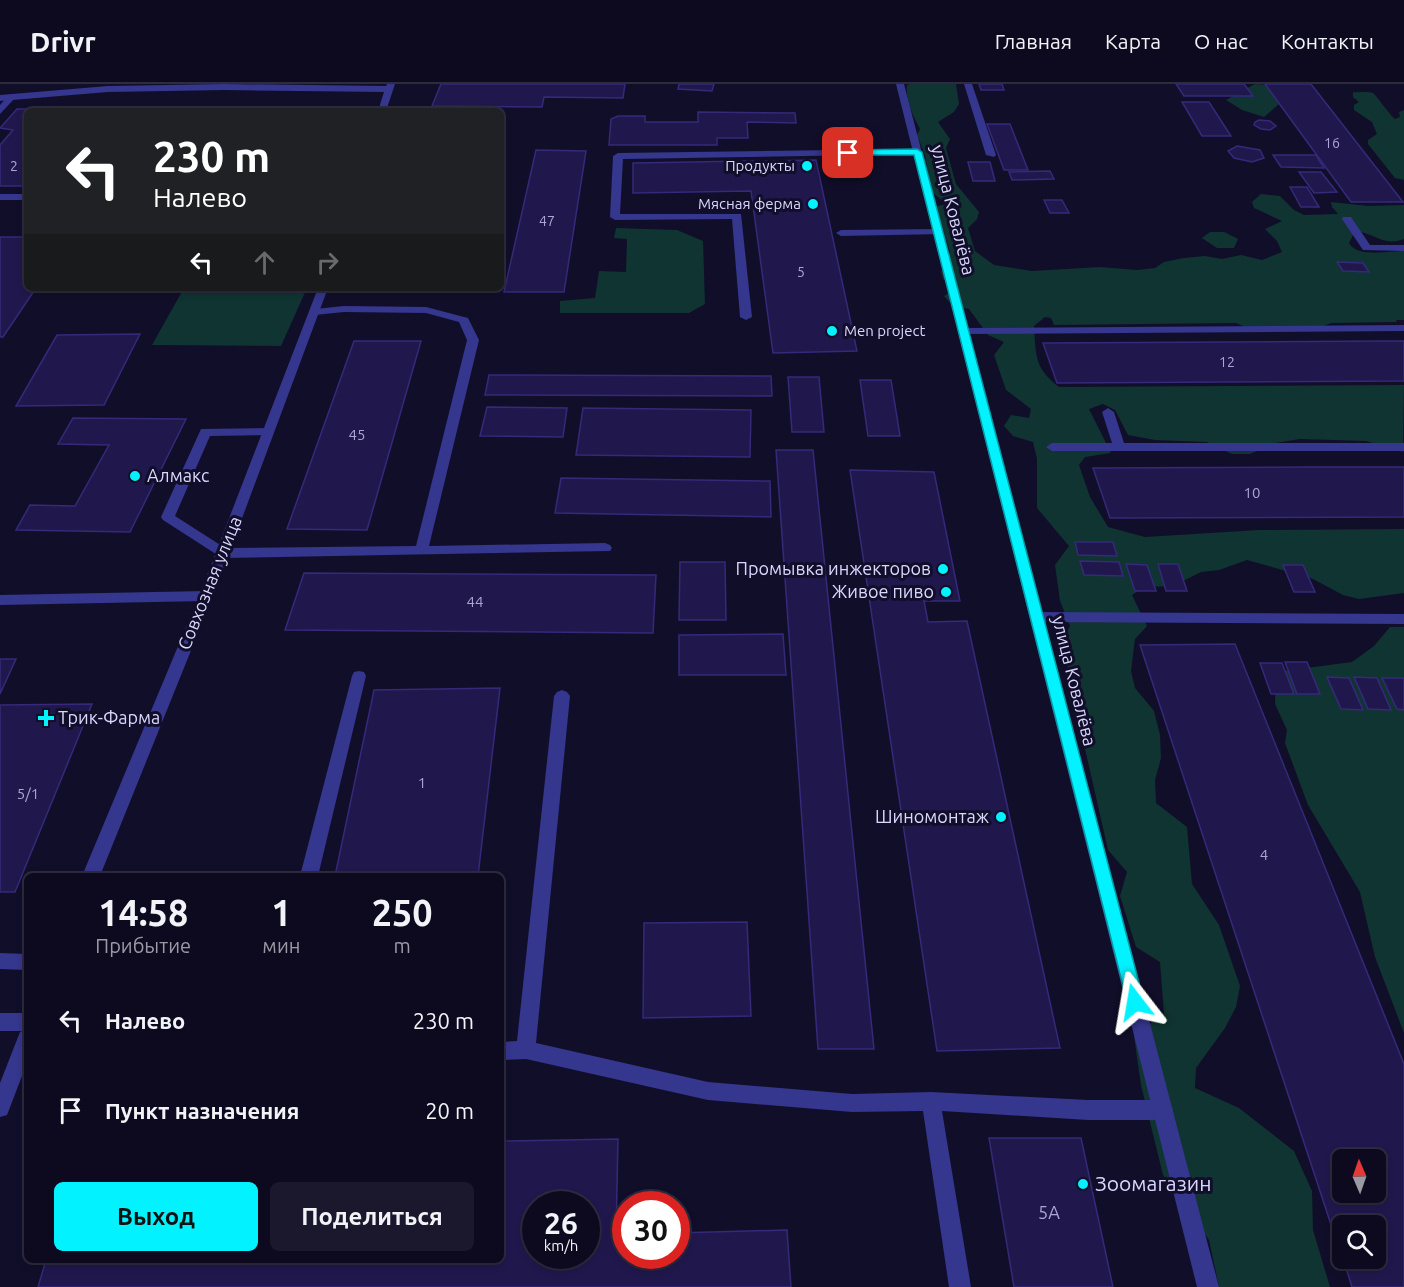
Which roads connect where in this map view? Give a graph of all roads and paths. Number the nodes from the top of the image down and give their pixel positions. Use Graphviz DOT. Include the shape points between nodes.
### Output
graph roads {
  1 [pos="900,84"];
  2 [pos="968,84"];
  3 [pos="225,85"];
  4 [pos="110,87"];
  5 [pos="390,87"];
  6 [pos="0,98"];
  7 [pos="11,98"];
  8 [pos="383,108"];
  9 [pos="0,111"];
  10 [pos="917,152"];
  11 [pos="991,155"];
  12 [pos="0,197"];
  13 [pos="24,197"];
  14 [pos="1347,219"];
  15 [pos="938,232"];
  16 [pos="841,233"];
  17 [pos="1404,248"];
  18 [pos="322,291"];
  19 [pos="315,312"];
  20 [pos="746,317"];
  21 [pos="1404,328"];
  22 [pos="964,331"];
  23 [pos="1108,412"];
  24 [pos="269,432"];
  25 [pos="1052,447"];
  26 [pos="1119,447"];
  27 [pos="1404,447"];
  28 [pos="605,548"];
  29 [pos="421,551"];
  30 [pos="222,553"];
  31 [pos="206,596"];
  32 [pos="0,600"];
  33 [pos="1038,617"];
  34 [pos="1404,620"];
  35 [pos="359,676"];
  36 [pos="562,696"];
  37 [pos="92,873"];
  38 [pos="310,873"];
  39 [pos="0,961"];
  40 [pos="24,962"];
  41 [pos="0,1022"];
  42 [pos="24,1022"];
  43 [pos="526,1050"];
  44 [pos="504,1051"];
  45 [pos="22,1063"];
  46 [pos="931,1101"];
  47 [pos="0,1108"];
  48 [pos="1163,1110"];
  49 [pos="960,1287"];
  50 [pos="1208,1287"];
  1 -- 10 [label="street, улица Ковалёва"];
  2 -- 11 [label="street"];
  3 -- 4 [label="street"];
  3 -- 5 [label="street"];
  4 -- 7 [label="street"];
  5 -- 8 [label="street"];
  6 -- 7 [label="street"];
  7 -- 9 [label="street"];
  10 -- 15 [label="street, улица Ковалёва"];
  10 -- 20 [label="street" via="618,156 615,217 737,216"];
  12 -- 13 [label="street"];
  14 -- 17 [label="street" via="1367,248"];
  15 -- 16 [label="street"];
  15 -- 22 [label="street, улица Ковалёва"];
  18 -- 19 [label="street, Совхозная улица"];
  19 -- 24 [label="street, Совхозная улица"];
  19 -- 29 [label="street" via="426,310 464,320 474,339"];
  21 -- 22 [label="street"];
  22 -- 33 [label="street, улица Ковалёва"];
  23 -- 26 [label="street"];
  24 -- 30 [label="street, Совхозная улица"];
  24 -- 30 [label="street" via="204,432 168,517"];
  25 -- 26 [label="street"];
  26 -- 27 [label="street"];
  28 -- 29 [label="street"];
  29 -- 30 [label="street"];
  30 -- 31 [label="street, Совхозная улица"];
  31 -- 32 [label="street"];
  31 -- 37 [label="street, Совхозная улица"];
  33 -- 34 [label="street"];
  33 -- 48 [label="street, улица Ковалёва"];
  35 -- 38 [label="street"];
  36 -- 43 [label="street"];
  39 -- 40 [label="street"];
  41 -- 42 [label="street"];
  43 -- 44 [label="street"];
  43 -- 46 [label="street" via="708,1091 852,1103"];
  45 -- 47 [label="street"];
  46 -- 48 [label="street"];
  46 -- 49 [label="street"];
  48 -- 50 [label="street, улица Ковалёва"];
}
